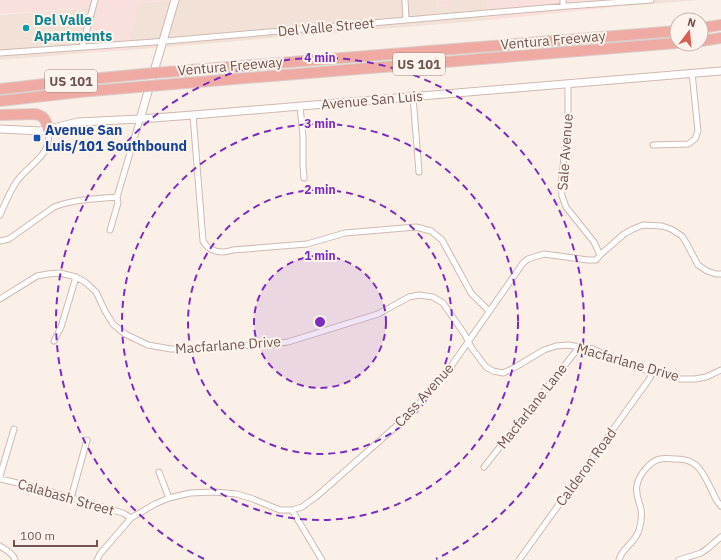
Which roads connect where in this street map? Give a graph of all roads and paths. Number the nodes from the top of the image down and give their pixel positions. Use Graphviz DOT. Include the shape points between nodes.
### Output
graph roads {
  1 [pos="95,0"];
  2 [pos="175,0"];
  3 [pos="405,0"];
  4 [pos="563,0"];
  5 [pos="651,0"];
  6 [pos="563,6"];
  7 [pos="406,20"];
  8 [pos="721,25"];
  9 [pos="709,27"];
  10 [pos="669,32"];
  11 [pos="721,38"];
  12 [pos="163,40"];
  13 [pos="709,40"];
  14 [pos="669,44"];
  15 [pos="82,47"];
  16 [pos="0,54"];
  17 [pos="721,71"];
  18 [pos="692,74"];
  19 [pos="568,84"];
  20 [pos="0,88"];
  21 [pos="413,97"];
  22 [pos="0,101"];
  23 [pos="300,106"];
  24 [pos="0,115"];
  25 [pos="193,115"];
  26 [pos="140,119"];
  27 [pos="0,129"];
  28 [pos="48,130"];
  29 [pos="653,145"];
  30 [pos="419,172"];
  31 [pos="304,178"];
  32 [pos="117,197"];
  33 [pos="0,215"];
  34 [pos="110,230"];
  35 [pos="0,241"];
  36 [pos="600,255"];
  37 [pos="721,274"];
  38 [pos="76,277"];
  39 [pos="0,299"];
  40 [pos="490,311"];
  41 [pos="54,341"];
  42 [pos="468,341"];
  43 [pos="580,346"];
  44 [pos="721,370"];
  45 [pos="652,372"];
  46 [pos="14,429"];
  47 [pos="87,440"];
  48 [pos="484,467"];
  49 [pos="159,472"];
  50 [pos="0,476"];
  51 [pos="0,479"];
  52 [pos="71,498"];
  53 [pos="169,498"];
  54 [pos="721,506"];
  55 [pos="292,510"];
  56 [pos="131,518"];
  57 [pos="721,538"];
  58 [pos="0,546"];
  59 [pos="15,560"];
  60 [pos="97,560"];
  61 [pos="322,560"];
  62 [pos="520,560"];
  63 [pos="619,560"];
  64 [pos="678,560"];
  1 -- 15 [label="street"];
  2 -- 12 [label="street"];
  3 -- 7 [label="street"];
  4 -- 6 [label="street"];
  5 -- 6 [label="street, Del Valle Street"];
  6 -- 7 [label="street, Del Valle Street"];
  7 -- 12 [label="street, Del Valle Street"];
  8 -- 9 [label="highway"];
  10 -- 20 [label="highway, Ventura Freeway / US 101, bridge"];
  11 -- 13 [label="highway"];
  12 -- 15 [label="street, Del Valle Street"];
  12 -- 26 [label="street"];
  14 -- 22 [label="highway, Ventura Freeway / US 101, bridge" via="138,87"];
  15 -- 16 [label="street, Del Valle Street"];
  17 -- 18 [label="street, Avenue San Luis"];
  18 -- 19 [label="street, Avenue San Luis"];
  18 -- 29 [label="street" via="698,131 695,139 688,144"];
  19 -- 21 [label="street, Avenue San Luis"];
  19 -- 36 [label="street, Sale Avenue" via="562,196 566,207 594,242"];
  21 -- 23 [label="street, Avenue San Luis"];
  21 -- 30 [label="street"];
  23 -- 25 [label="street, Avenue San Luis"];
  23 -- 31 [label="street"];
  24 -- 28 [label="highway" via="36,114 45,120"];
  25 -- 26 [label="street, Avenue San Luis"];
  25 -- 40 [label="street" via="203,240 212,250 227,252 307,244 345,233 416,227 431,231 442,240 471,293"];
  26 -- 28 [label="street, Avenue San Luis" via="78,122"];
  26 -- 32 [label="street"];
  27 -- 28 [label="street, Avenue San Luis"];
  28 -- 33 [label="street" via="50,137 46,151 22,174"];
  32 -- 34 [label="street" via="118,203"];
  32 -- 35 [label="street" via="72,201 54,207 9,239"];
  36 -- 37 [label="street, Cass Avenue" via="633,229 643,225 662,226 682,236 698,265 707,271"];
  36 -- 40 [label="street, Cass Avenue" via="596,260 544,254 528,259"];
  38 -- 39 [label="street, Macfarlane Drive" via="60,273 37,276"];
  38 -- 41 [label="street" via="61,327"];
  38 -- 42 [label="street, Macfarlane Drive" via="96,292 113,324 125,334 148,345 171,350 288,342 378,314 409,297 419,295 433,297 443,303"];
  40 -- 42 [label="street, Cass Avenue"];
  42 -- 43 [label="street, Macfarlane Drive" via="486,367 503,373 544,350 556,346"];
  42 -- 55 [label="street, Cass Avenue" via="452,365 410,414 317,496"];
  43 -- 45 [label="street, Macfarlane Drive"];
  43 -- 48 [label="street, Macfarlane Lane"];
  44 -- 45 [label="street, Macfarlane Drive" via="695,379"];
  45 -- 62 [label="street, Calderon Road"];
  46 -- 50 [label="street"];
  47 -- 52 [label="street"];
  49 -- 53 [label="street"];
  51 -- 52 [label="street, Calabash Street"];
  52 -- 56 [label="street, Calabash Street" via="123,513"];
  53 -- 55 [label="street" via="190,493 237,494 280,510"];
  53 -- 56 [label="street"];
  54 -- 63 [label="street" via="701,469 694,463 681,459 657,460 646,468 639,478 636,496 641,511 640,529 637,537 622,552"];
  55 -- 61 [label="street"];
  56 -- 60 [label="street"];
  57 -- 64 [label="street" via="701,553"];
  58 -- 59 [label="street"];
}
